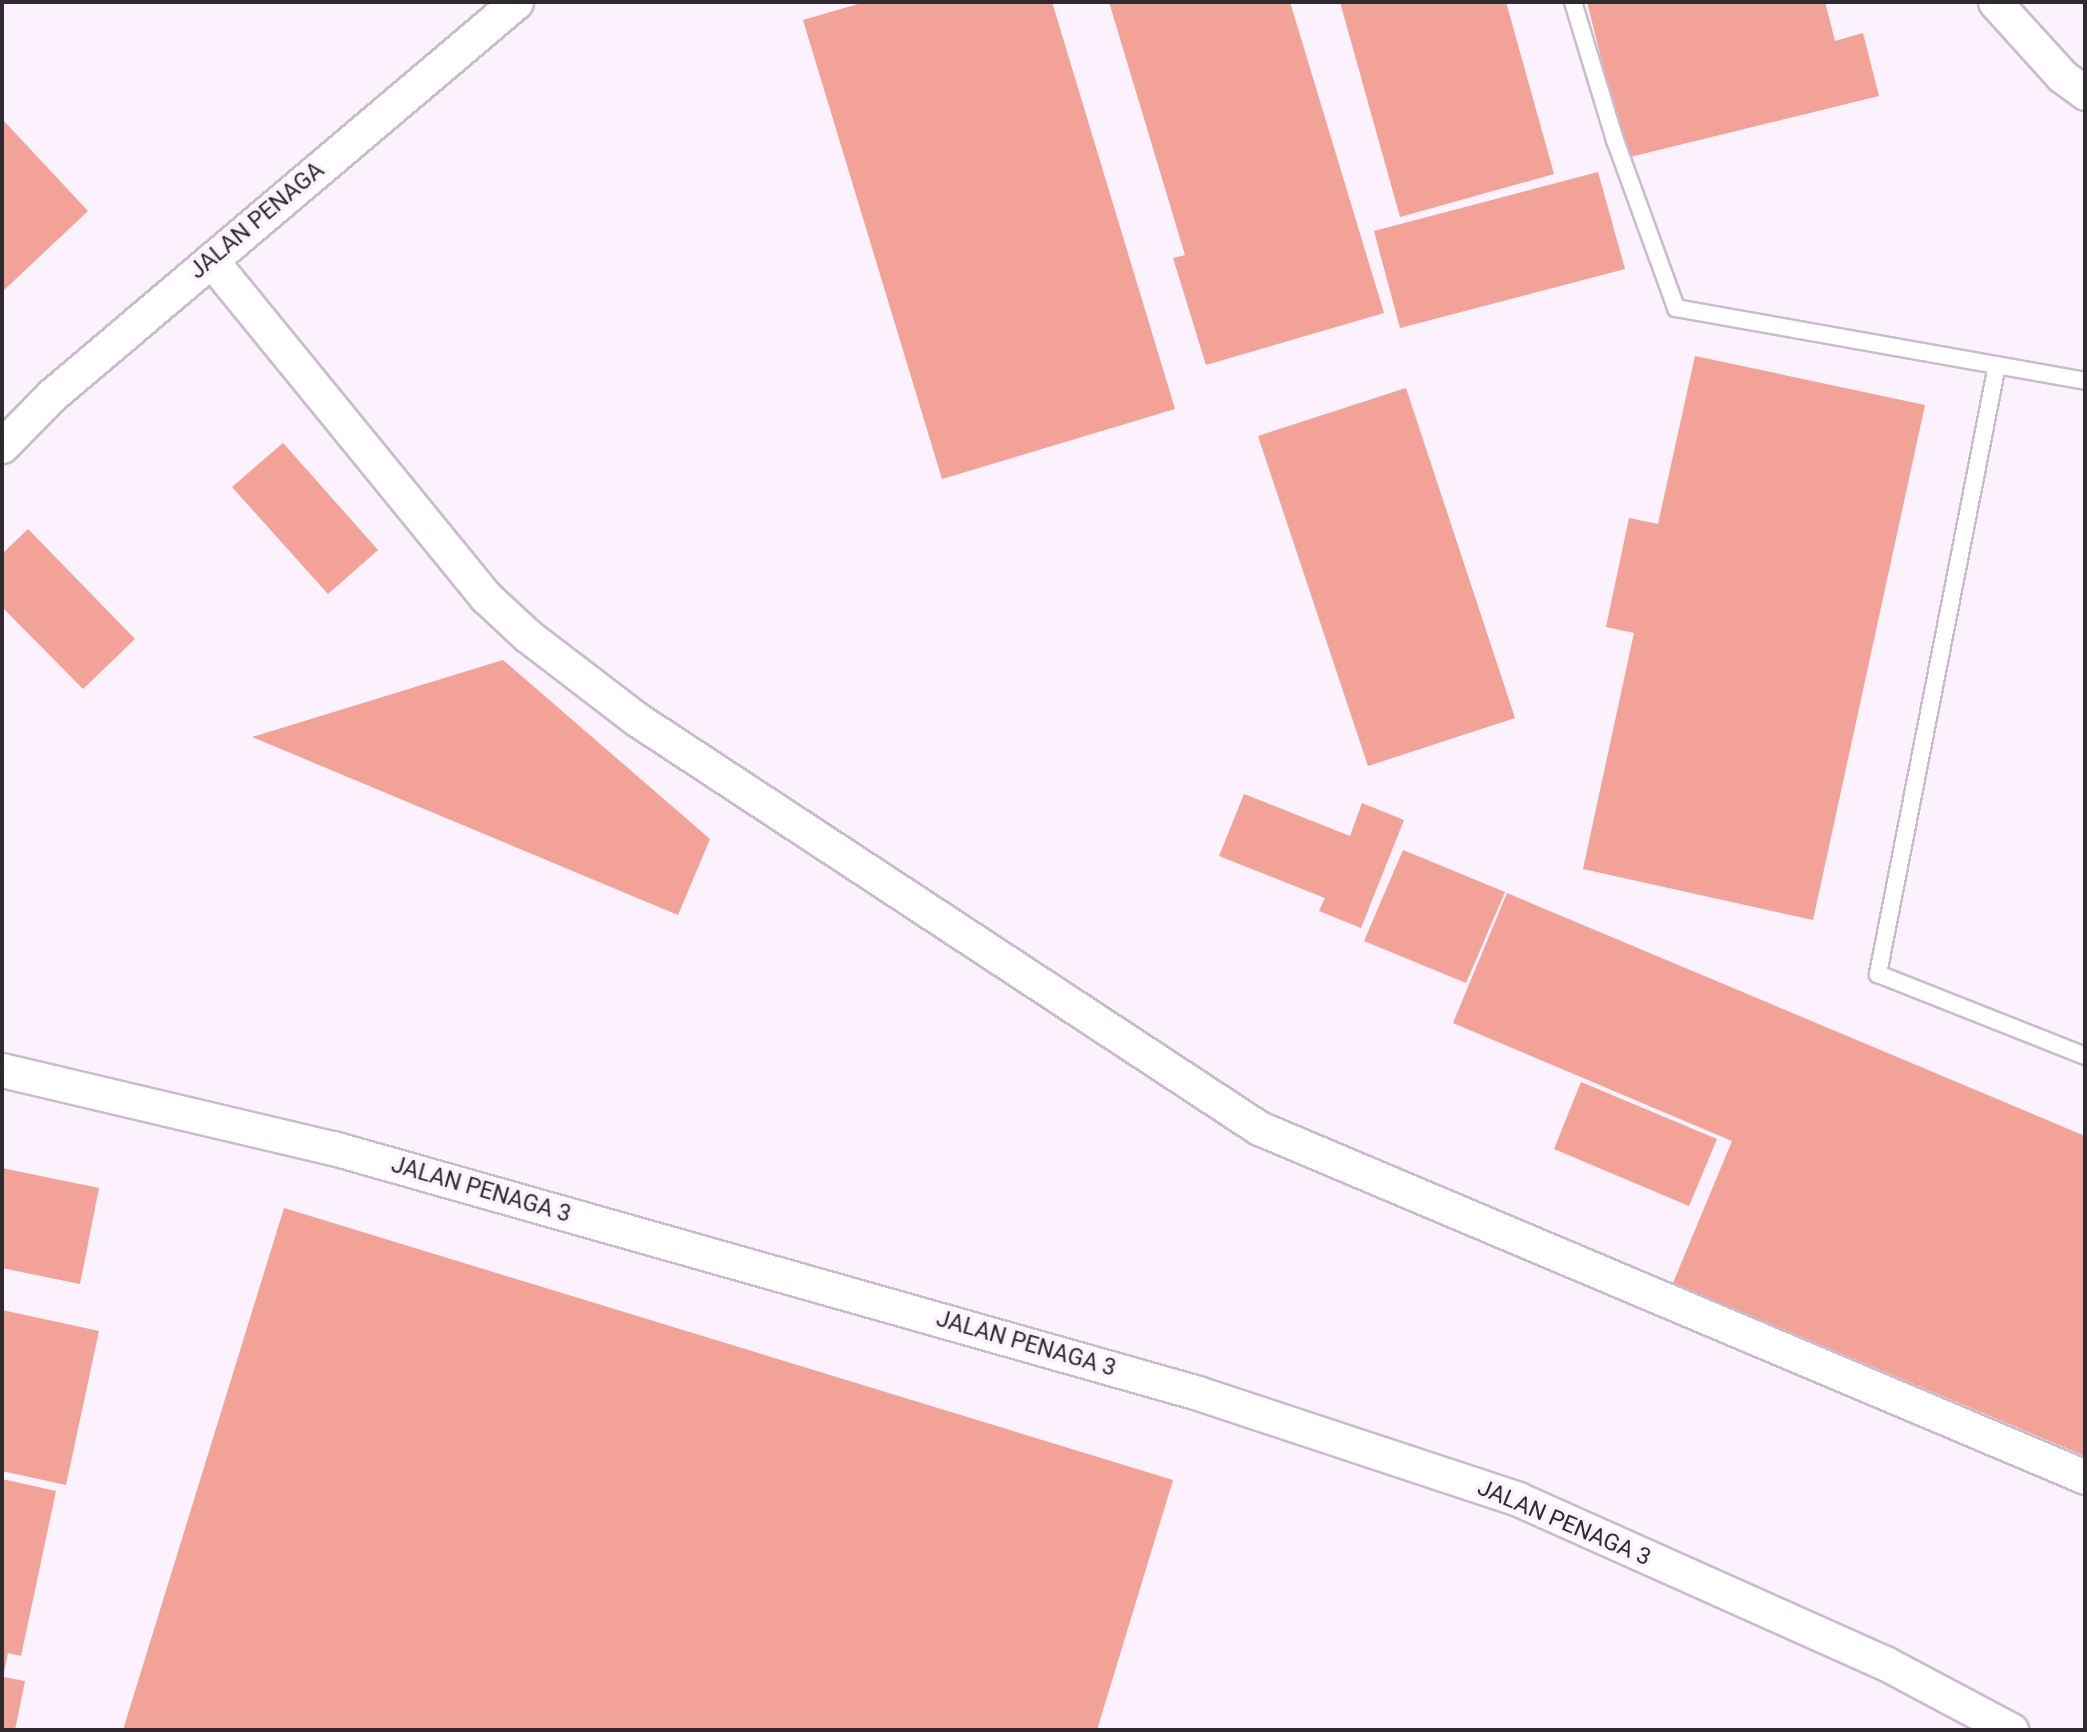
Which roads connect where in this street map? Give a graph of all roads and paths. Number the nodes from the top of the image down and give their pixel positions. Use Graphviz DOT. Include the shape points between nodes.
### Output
graph roads {
  1 [pos="516,2"];
  2 [pos="1573,2"];
  3 [pos="1995,2"];
  4 [pos="2085,93"];
  5 [pos="211,260"];
  6 [pos="1997,365"];
  7 [pos="2085,381"];
  8 [pos="2,446"];
  9 [pos="2085,1056"];
  10 [pos="2,1070"];
  11 [pos="2085,1477"];
  12 [pos="2011,1730"];
  1 -- 5 [label="street, JALAN PENAGA"];
  2 -- 6 [label="lane" via="1615,141 1676,308"];
  3 -- 4 [label="street" via="2062,76"];
  5 -- 8 [label="street, JALAN PENAGA" via="52,395"];
  5 -- 11 [label="street" via="486,597 528,636 638,720 1259,1128"];
  6 -- 7 [label="lane"];
  6 -- 9 [label="lane" via="1878,974"];
  10 -- 12 [label="street, JALAN PENAGA 3" via="333,1148 1198,1393 1518,1499 1885,1663"];
}
